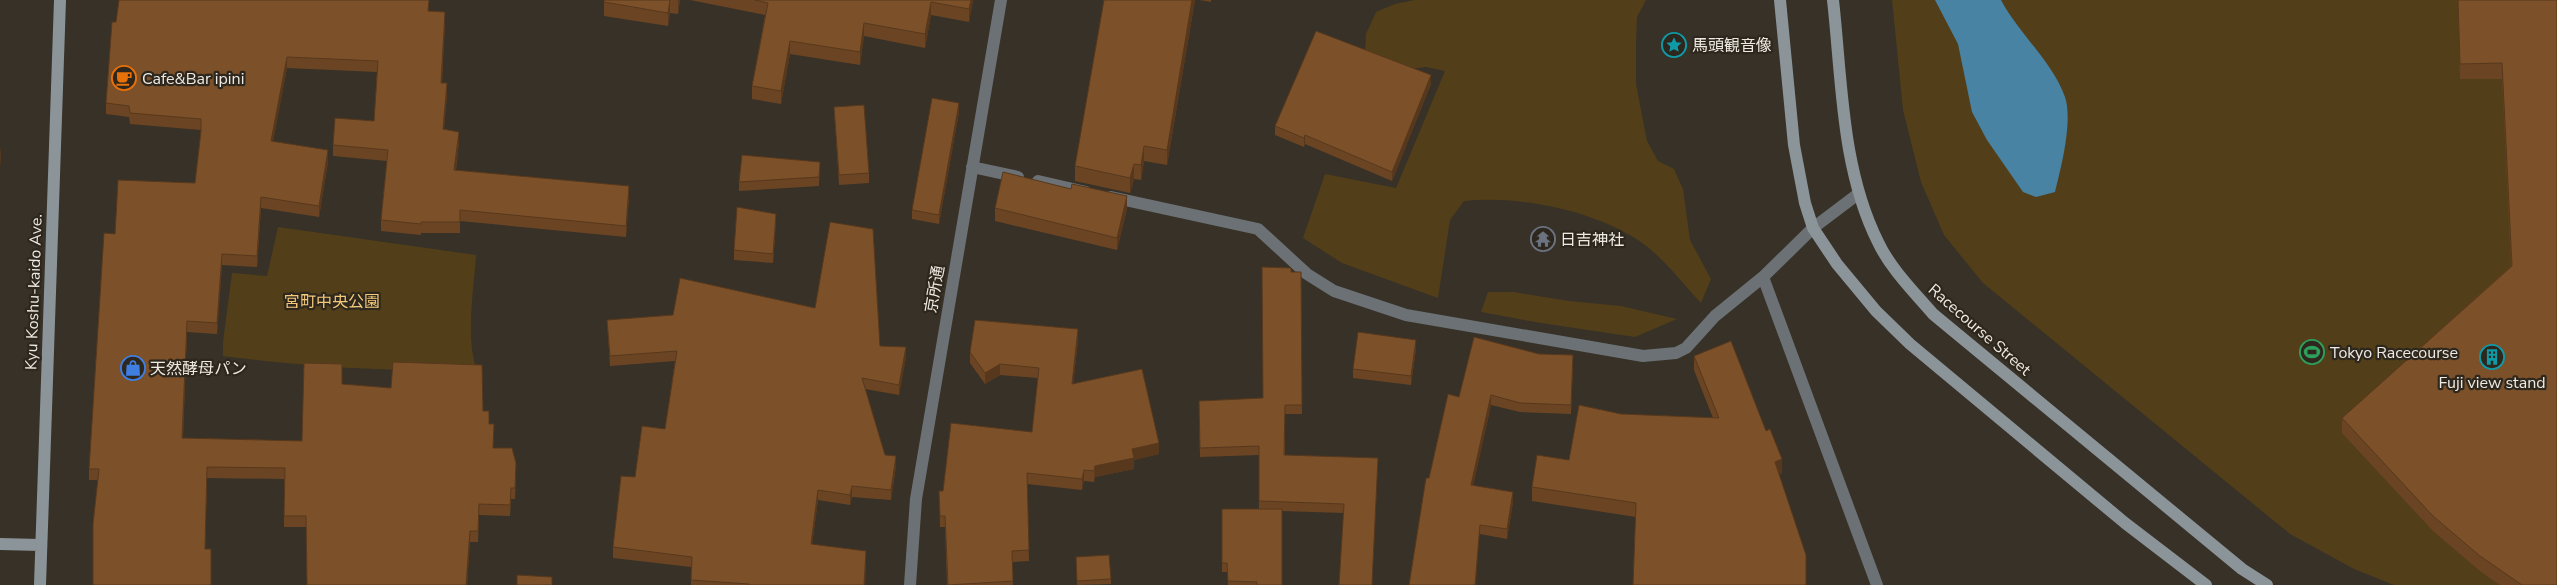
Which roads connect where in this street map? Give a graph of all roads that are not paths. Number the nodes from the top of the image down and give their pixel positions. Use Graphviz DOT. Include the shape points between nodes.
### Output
graph roads {
  1 [pos="60,0"];
  2 [pos="1001,0"];
  3 [pos="1780,0"];
  4 [pos="1833,0"];
  5 [pos="972,167"];
  6 [pos="1858,194"];
  7 [pos="1813,228"];
  8 [pos="1763,277"];
  9 [pos="0,544"];
  10 [pos="40,545"];
  11 [pos="40,585"];
  12 [pos="910,585"];
  13 [pos="1877,585"];
  14 [pos="2206,585"];
  15 [pos="2267,585"];
  1 -- 10 [label="street, Kyu Koshu-kaido Ave."];
  2 -- 5 [label="street, 京所通"];
  3 -- 7 [label="street" via="1794,145"];
  4 -- 6 [label="street, Racecourse Street" via="1849,144"];
  5 -- 8 [label="street" via="1258,229 1307,274 1334,291 1406,314 1643,356 1676,353 1686,348 1716,316"];
  5 -- 12 [label="street, 京所通" via="916,498"];
  6 -- 7 [label="street"];
  6 -- 15 [label="street, Racecourse Street" via="1878,243 1933,314 2242,569"];
  7 -- 8 [label="street"];
  7 -- 14 [label="street" via="1870,304 1910,344"];
  8 -- 13 [label="street"];
  9 -- 10 [label="street"];
  10 -- 11 [label="street, Kyu Koshu-kaido Ave."];
}
